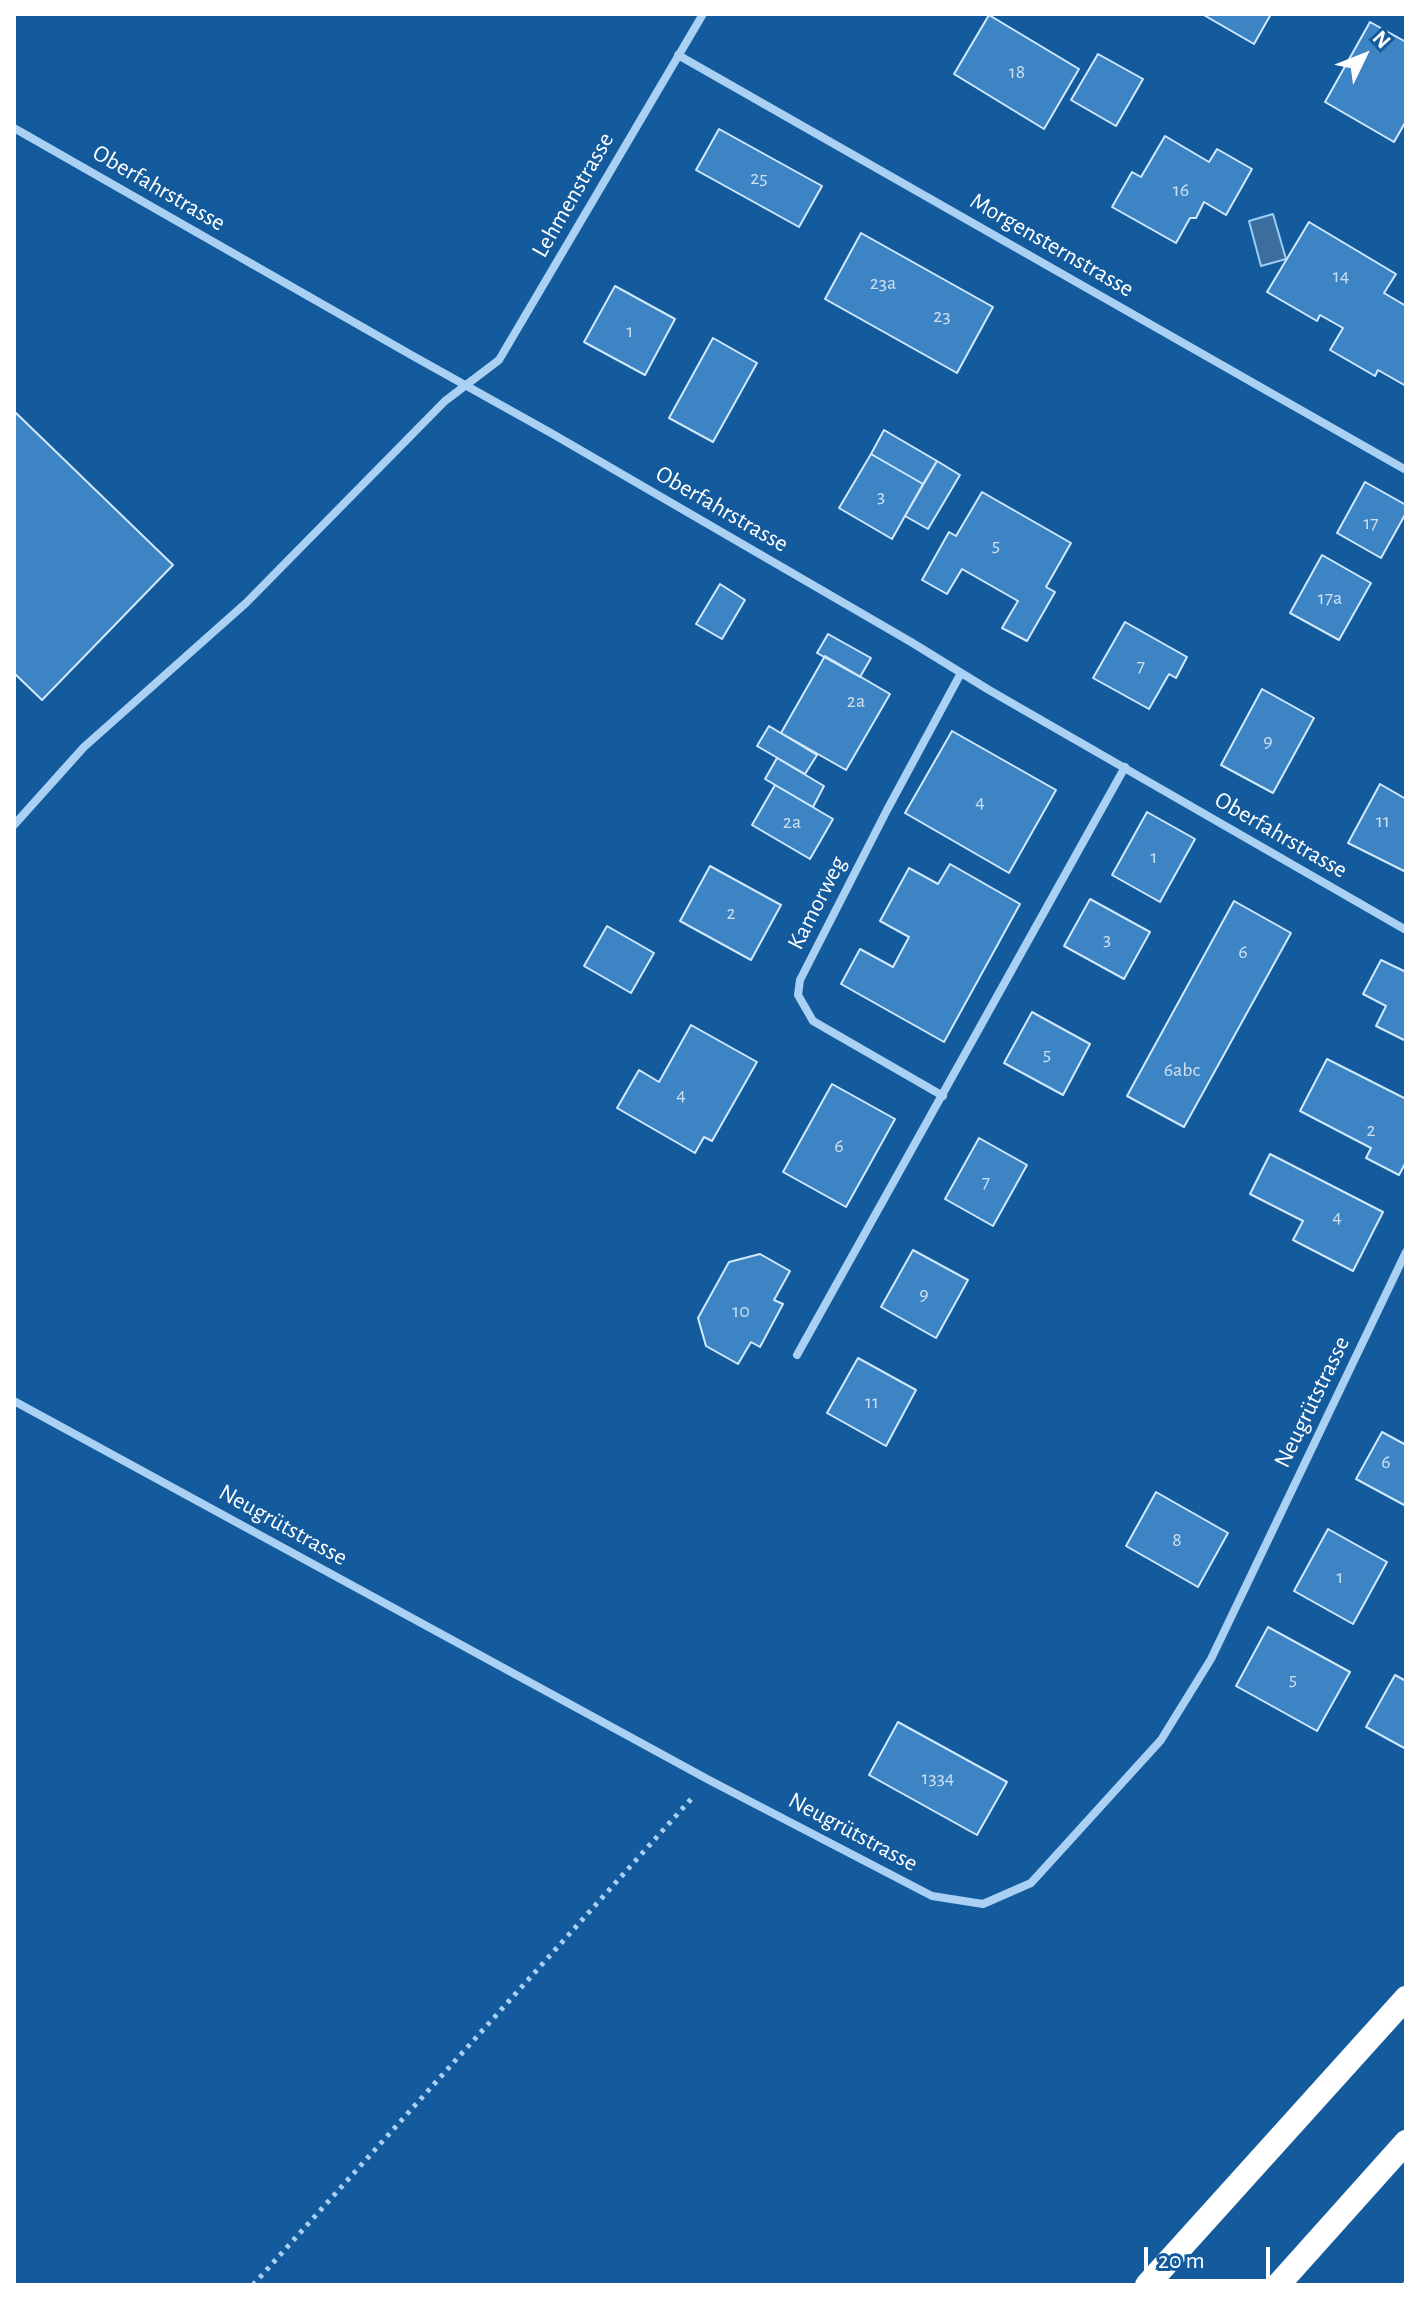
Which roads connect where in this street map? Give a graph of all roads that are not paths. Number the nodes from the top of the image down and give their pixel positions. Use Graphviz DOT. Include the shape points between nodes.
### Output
graph roads {
  1 [pos="703,14"];
  2 [pos="678,55"];
  3 [pos="14,128"];
  4 [pos="467,385"];
  5 [pos="1406,470"];
  6 [pos="961,673"];
  7 [pos="1125,767"];
  8 [pos="14,825"];
  9 [pos="1406,930"];
  10 [pos="943,1096"];
  11 [pos="1406,1252"];
  12 [pos="797,1355"];
  13 [pos="14,1401"];
  14 [pos="1406,1998"];
  15 [pos="1406,2142"];
  16 [pos="1147,2285"];
  17 [pos="1278,2285"];
  1 -- 2 [label="street, Lehmenstrasse"];
  2 -- 4 [label="street, Lehmenstrasse" via="499,360"];
  2 -- 5 [label="street, Morgensternstrasse"];
  3 -- 4 [label="street, Oberfahrstrasse"];
  4 -- 6 [label="street, Oberfahrstrasse"];
  4 -- 8 [label="street, Lehmenstrasse" via="445,401 246,603 84,747"];
  6 -- 7 [label="street, Oberfahrstrasse"];
  6 -- 10 [label="street, Kamorweg" via="800,980 798,995 813,1021"];
  7 -- 9 [label="street, Oberfahrstrasse"];
  7 -- 10 [label="street"];
  10 -- 12 [label="street"];
  11 -- 13 [label="street, Neugrütstrasse" via="1211,1659 1161,1740 1031,1883 983,1904 932,1896"];
  14 -- 16 [label="highway"];
  15 -- 17 [label="highway"];
}
